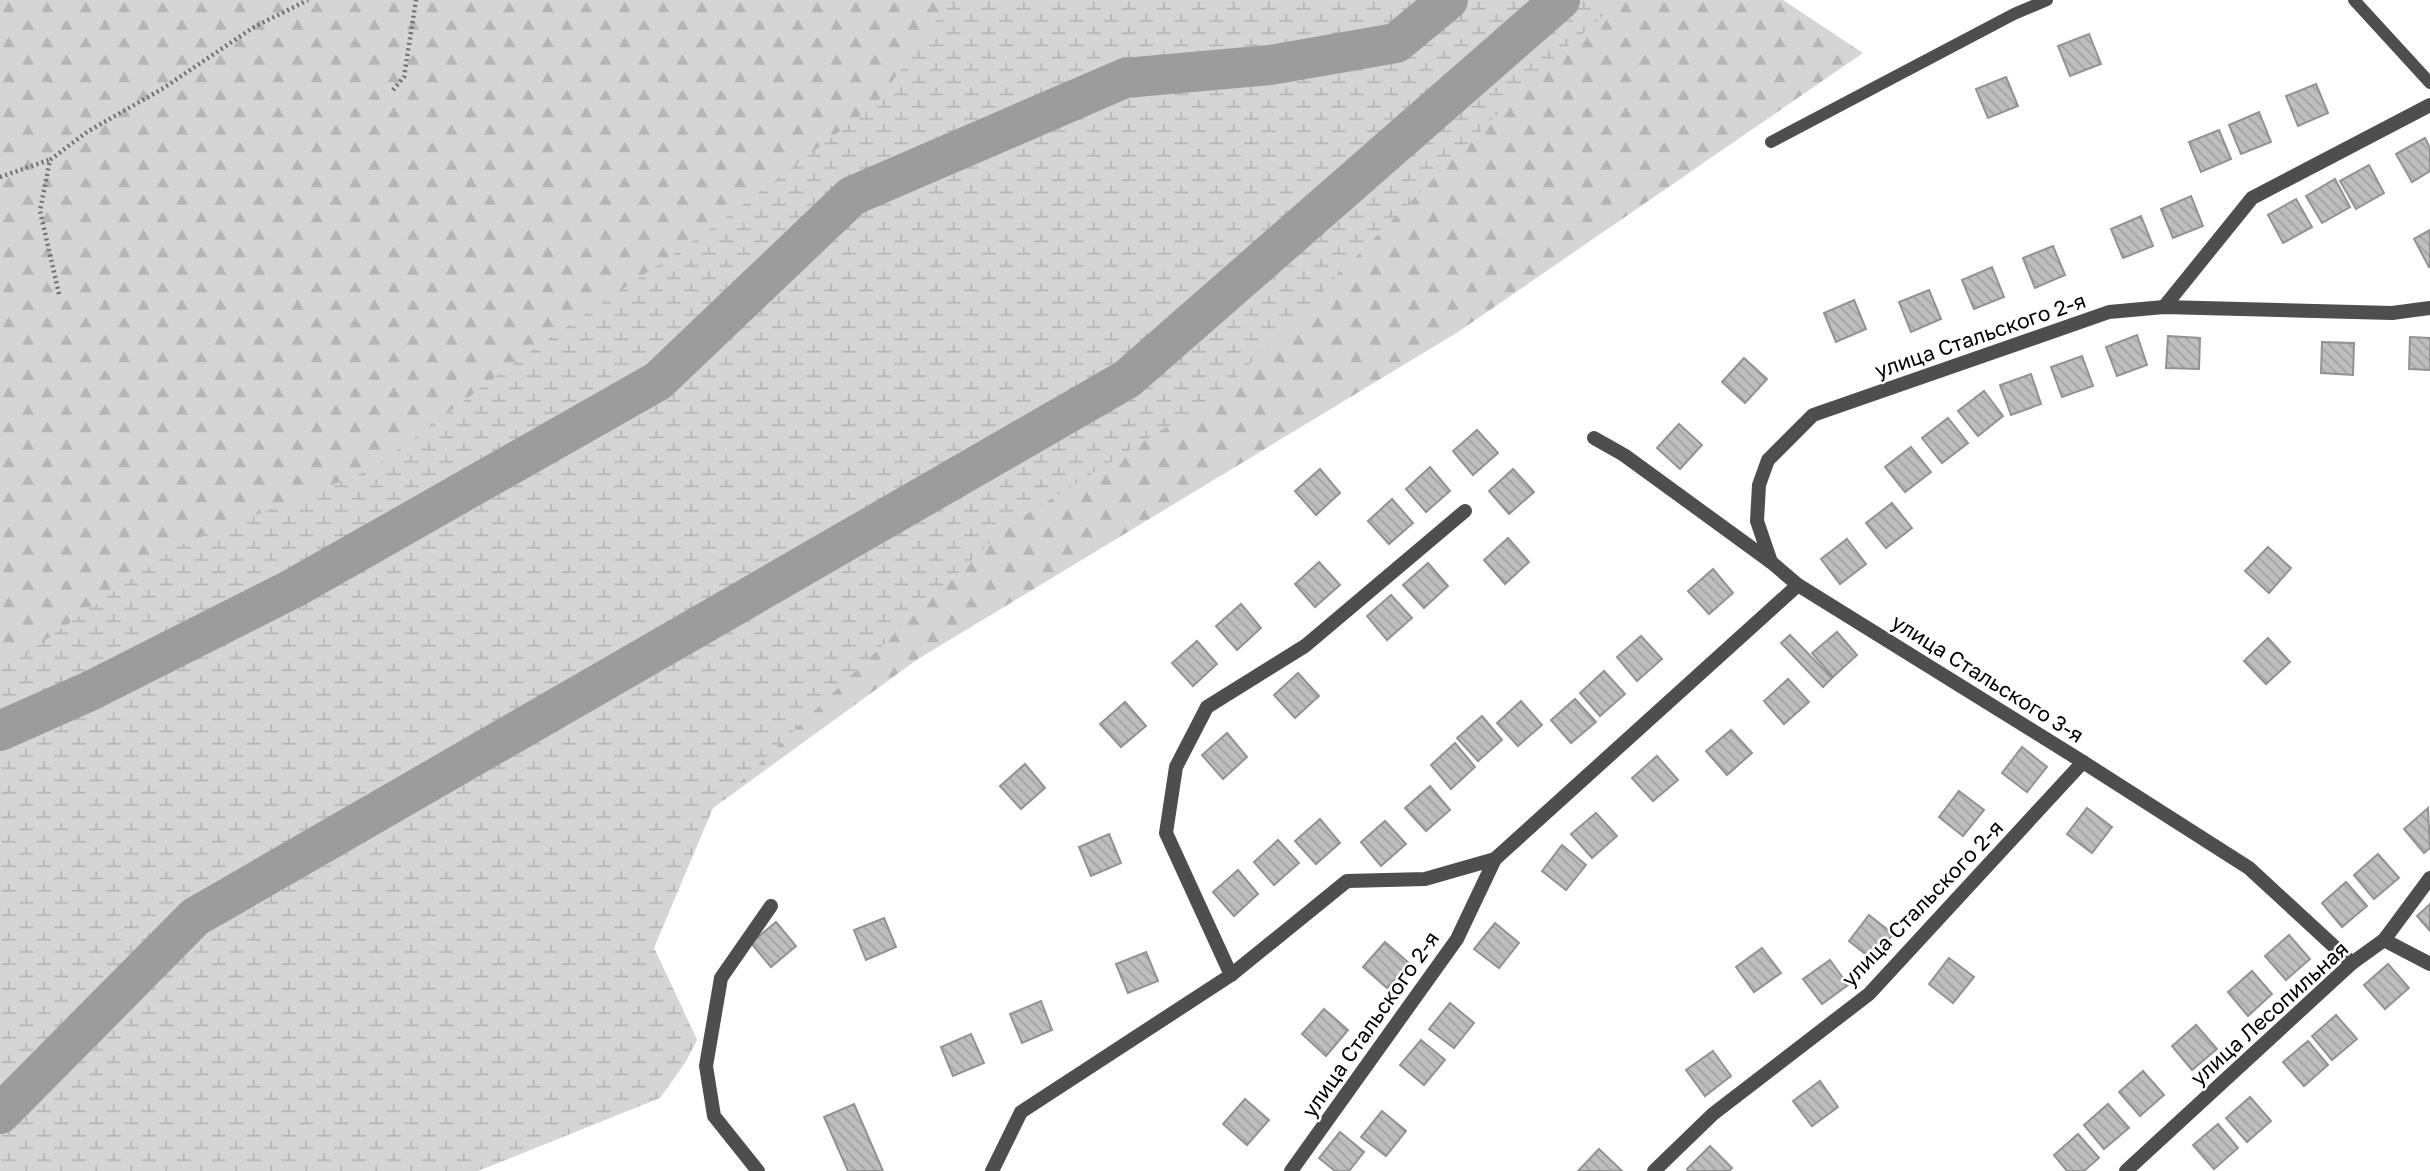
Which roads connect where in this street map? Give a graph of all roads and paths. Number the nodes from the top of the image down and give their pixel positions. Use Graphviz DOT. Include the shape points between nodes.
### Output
graph roads {
  1 [pos="308,0"];
  2 [pos="416,0"];
  3 [pos="2047,0"];
  4 [pos="2354,0"];
  5 [pos="2430,83"];
  6 [pos="393,89"];
  7 [pos="2430,105"];
  8 [pos="1771,142"];
  9 [pos="50,160"];
  10 [pos="0,177"];
  11 [pos="60,294"];
  12 [pos="2164,307"];
  13 [pos="2430,308"];
  14 [pos="1594,438"];
  15 [pos="1465,511"];
  16 [pos="1771,562"];
  17 [pos="1798,585"];
  18 [pos="2083,762"];
  19 [pos="1495,859"];
  20 [pos="2430,877"];
  21 [pos="771,906"];
  22 [pos="2384,940"];
  23 [pos="2352,963"];
  24 [pos="2430,964"];
  25 [pos="1231,975"];
  26 [pos="758,1171"];
  27 [pos="992,1171"];
  28 [pos="1291,1171"];
  29 [pos="1654,1171"];
  30 [pos="2126,1171"];
  1 -- 9 [label="path" via="254,27"];
  2 -- 6 [label="path" via="404,77"];
  3 -- 8 [label="lane"];
  4 -- 5 [label="lane"];
  7 -- 12 [label="street" via="2252,198"];
  9 -- 10 [label="path"];
  9 -- 11 [label="path" via="40,211"];
  12 -- 13 [label="street, улица Стальского 2-я" via="2392,313"];
  12 -- 16 [label="street, улица Стальского 2-я" via="2109,312 1812,415 1768,460 1759,485 1757,522"];
  14 -- 16 [label="street, улица Стальского 3-я"];
  15 -- 25 [label="street" via="1305,646 1207,707 1182,755 1166,833"];
  16 -- 17 [label="street, улица Стальского 3-я"];
  17 -- 18 [label="street, улица Стальского 3-я"];
  17 -- 19 [label="street, улица Стальского 2-я"];
  18 -- 23 [label="street, улица Стальского 3-я" via="2249,868"];
  18 -- 29 [label="street, улица Стальского 2-я" via="1869,993 1713,1114"];
  19 -- 25 [label="street, улица Стальского 2-я" via="1425,879 1347,881"];
  19 -- 28 [label="street, улица Стальского 2-я" via="1457,939"];
  20 -- 22 [label="street, улица Лесопильная"];
  21 -- 26 [label="street" via="720,978 706,1066 714,1116"];
  22 -- 23 [label="street, улица Лесопильная"];
  22 -- 24 [label="street"];
  23 -- 30 [label="street, улица Лесопильная"];
  25 -- 27 [label="street, улица Стальского 2-я" via="1021,1112"];
}
